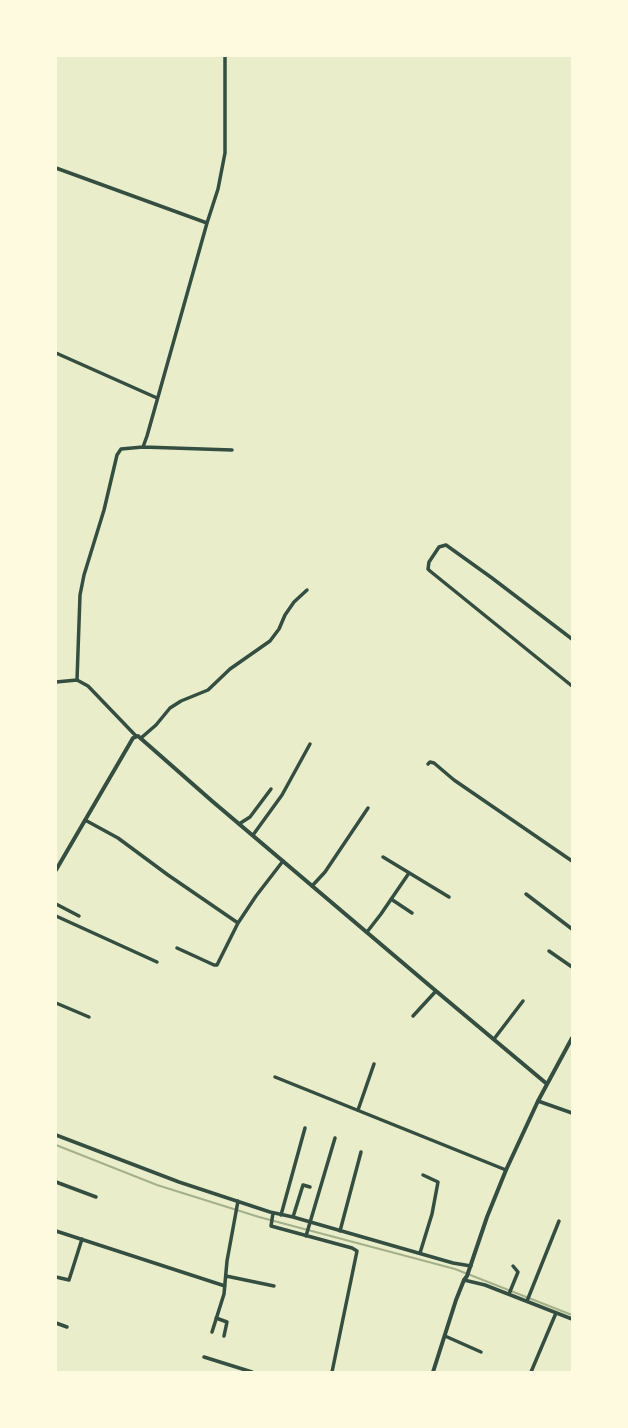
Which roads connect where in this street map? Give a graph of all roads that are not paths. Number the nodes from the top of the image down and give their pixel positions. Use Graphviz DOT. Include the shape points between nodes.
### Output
graph roads {
  1 [pos="225,56"];
  2 [pos="56,168"];
  3 [pos="206,223"];
  4 [pos="56,353"];
  5 [pos="157,398"];
  6 [pos="143,445"];
  7 [pos="232,450"];
  8 [pos="307,590"];
  9 [pos="572,639"];
  10 [pos="77,680"];
  11 [pos="56,682"];
  12 [pos="571,683"];
  13 [pos="136,736"];
  14 [pos="141,738"];
  15 [pos="310,744"];
  16 [pos="428,764"];
  17 [pos="271,789"];
  18 [pos="368,808"];
  19 [pos="85,820"];
  20 [pos="239,824"];
  21 [pos="252,836"];
  22 [pos="383,857"];
  23 [pos="283,861"];
  24 [pos="572,861"];
  25 [pos="56,870"];
  26 [pos="409,873"];
  27 [pos="312,886"];
  28 [pos="526,894"];
  29 [pos="449,897"];
  30 [pos="392,899"];
  31 [pos="56,904"];
  32 [pos="412,913"];
  33 [pos="56,916"];
  34 [pos="79,916"];
  35 [pos="238,923"];
  36 [pos="572,929"];
  37 [pos="367,932"];
  38 [pos="177,948"];
  39 [pos="549,951"];
  40 [pos="157,962"];
  41 [pos="572,967"];
  42 [pos="436,991"];
  43 [pos="523,1001"];
  44 [pos="56,1003"];
  45 [pos="413,1016"];
  46 [pos="89,1017"];
  47 [pos="572,1038"];
  48 [pos="494,1039"];
  49 [pos="374,1064"];
  50 [pos="275,1077"];
  51 [pos="547,1084"];
  52 [pos="538,1101"];
  53 [pos="358,1110"];
  54 [pos="572,1113"];
  55 [pos="305,1128"];
  56 [pos="56,1135"];
  57 [pos="335,1138"];
  58 [pos="360,1152"];
  59 [pos="506,1170"];
  60 [pos="423,1175"];
  61 [pos="56,1182"];
  62 [pos="310,1187"];
  63 [pos="96,1197"];
  64 [pos="237,1202"];
  65 [pos="273,1214"];
  66 [pos="281,1215"];
  67 [pos="293,1217"];
  68 [pos="559,1222"];
  69 [pos="310,1223"];
  70 [pos="56,1231"];
  71 [pos="340,1231"];
  72 [pos="306,1236"];
  73 [pos="82,1239"];
  74 [pos="420,1253"];
  75 [pos="513,1266"];
  76 [pos="470,1267"];
  77 [pos="226,1276"];
  78 [pos="56,1277"];
  79 [pos="464,1280"];
  80 [pos="225,1286"];
  81 [pos="274,1286"];
  82 [pos="510,1293"];
  83 [pos="528,1300"];
  84 [pos="556,1313"];
  85 [pos="216,1318"];
  86 [pos="572,1319"];
  87 [pos="56,1323"];
  88 [pos="67,1327"];
  89 [pos="212,1332"];
  90 [pos="224,1336"];
  91 [pos="445,1336"];
  92 [pos="481,1352"];
  93 [pos="204,1357"];
  94 [pos="252,1372"];
  95 [pos="332,1372"];
  96 [pos="433,1372"];
  97 [pos="531,1372"];
  1 -- 3 [label="street" via="225,153 218,189"];
  2 -- 3 [label="street"];
  3 -- 5 [label="street"];
  4 -- 5 [label="street"];
  5 -- 6 [label="street"];
  6 -- 7 [label="street"];
  6 -- 10 [label="street" via="121,449 117,455 80,595"];
  8 -- 14 [label="street" via="294,602 270,641 230,669 208,690 170,708"];
  9 -- 12 [label="street" via="446,545 439,547 429,562 430,571"];
  10 -- 11 [label="street"];
  10 -- 13 [label="street" via="94,691"];
  13 -- 14 [label="street"];
  13 -- 19 [label="street"];
  14 -- 20 [label="street"];
  15 -- 21 [label="street" via="282,795"];
  16 -- 24 [label="street" via="434,763 454,780"];
  17 -- 20 [label="street" via="250,817"];
  18 -- 27 [label="street"];
  19 -- 25 [label="street"];
  19 -- 35 [label="street" via="118,838"];
  20 -- 21 [label="street"];
  21 -- 23 [label="street"];
  22 -- 26 [label="street"];
  23 -- 27 [label="street"];
  23 -- 35 [label="street"];
  26 -- 29 [label="street"];
  26 -- 30 [label="street"];
  27 -- 37 [label="street"];
  28 -- 36 [label="street"];
  30 -- 32 [label="street"];
  30 -- 37 [label="street"];
  31 -- 34 [label="street"];
  33 -- 40 [label="street"];
  35 -- 38 [label="street" via="217,965"];
  37 -- 42 [label="street"];
  39 -- 41 [label="street"];
  42 -- 45 [label="street"];
  42 -- 48 [label="street"];
  43 -- 48 [label="street"];
  44 -- 46 [label="street"];
  47 -- 51 [label="street"];
  48 -- 51 [label="street"];
  49 -- 53 [label="street"];
  50 -- 53 [label="street"];
  51 -- 52 [label="street"];
  52 -- 54 [label="street"];
  52 -- 59 [label="street"];
  53 -- 59 [label="street"];
  55 -- 66 [label="street"];
  56 -- 64 [label="street"];
  57 -- 69 [label="street"];
  58 -- 71 [label="street"];
  59 -- 76 [label="street"];
  60 -- 74 [label="street" via="438,1182 432,1214"];
  61 -- 63 [label="street"];
  62 -- 67 [label="street" via="303,1185"];
  64 -- 65 [label="street"];
  64 -- 77 [label="street"];
  65 -- 66 [label="street"];
  65 -- 72 [label="street" via="271,1226"];
  66 -- 67 [label="street"];
  67 -- 69 [label="street"];
  68 -- 83 [label="street"];
  69 -- 71 [label="street"];
  69 -- 72 [label="street"];
  70 -- 73 [label="street"];
  71 -- 74 [label="street"];
  72 -- 95 [label="street" via="357,1251"];
  73 -- 78 [label="street" via="69,1280"];
  73 -- 80 [label="street"];
  74 -- 76 [label="street"];
  75 -- 82 [label="street" via="518,1272"];
  76 -- 79 [label="street"];
  77 -- 80 [label="street"];
  77 -- 81 [label="street"];
  79 -- 82 [label="street"];
  79 -- 91 [label="street"];
  80 -- 85 [label="street"];
  82 -- 83 [label="street"];
  83 -- 84 [label="street"];
  84 -- 86 [label="street"];
  84 -- 97 [label="street"];
  85 -- 89 [label="street"];
  85 -- 90 [label="street" via="227,1322"];
  87 -- 88 [label="street"];
  91 -- 92 [label="street"];
  91 -- 96 [label="street"];
  93 -- 94 [label="street"];
}
